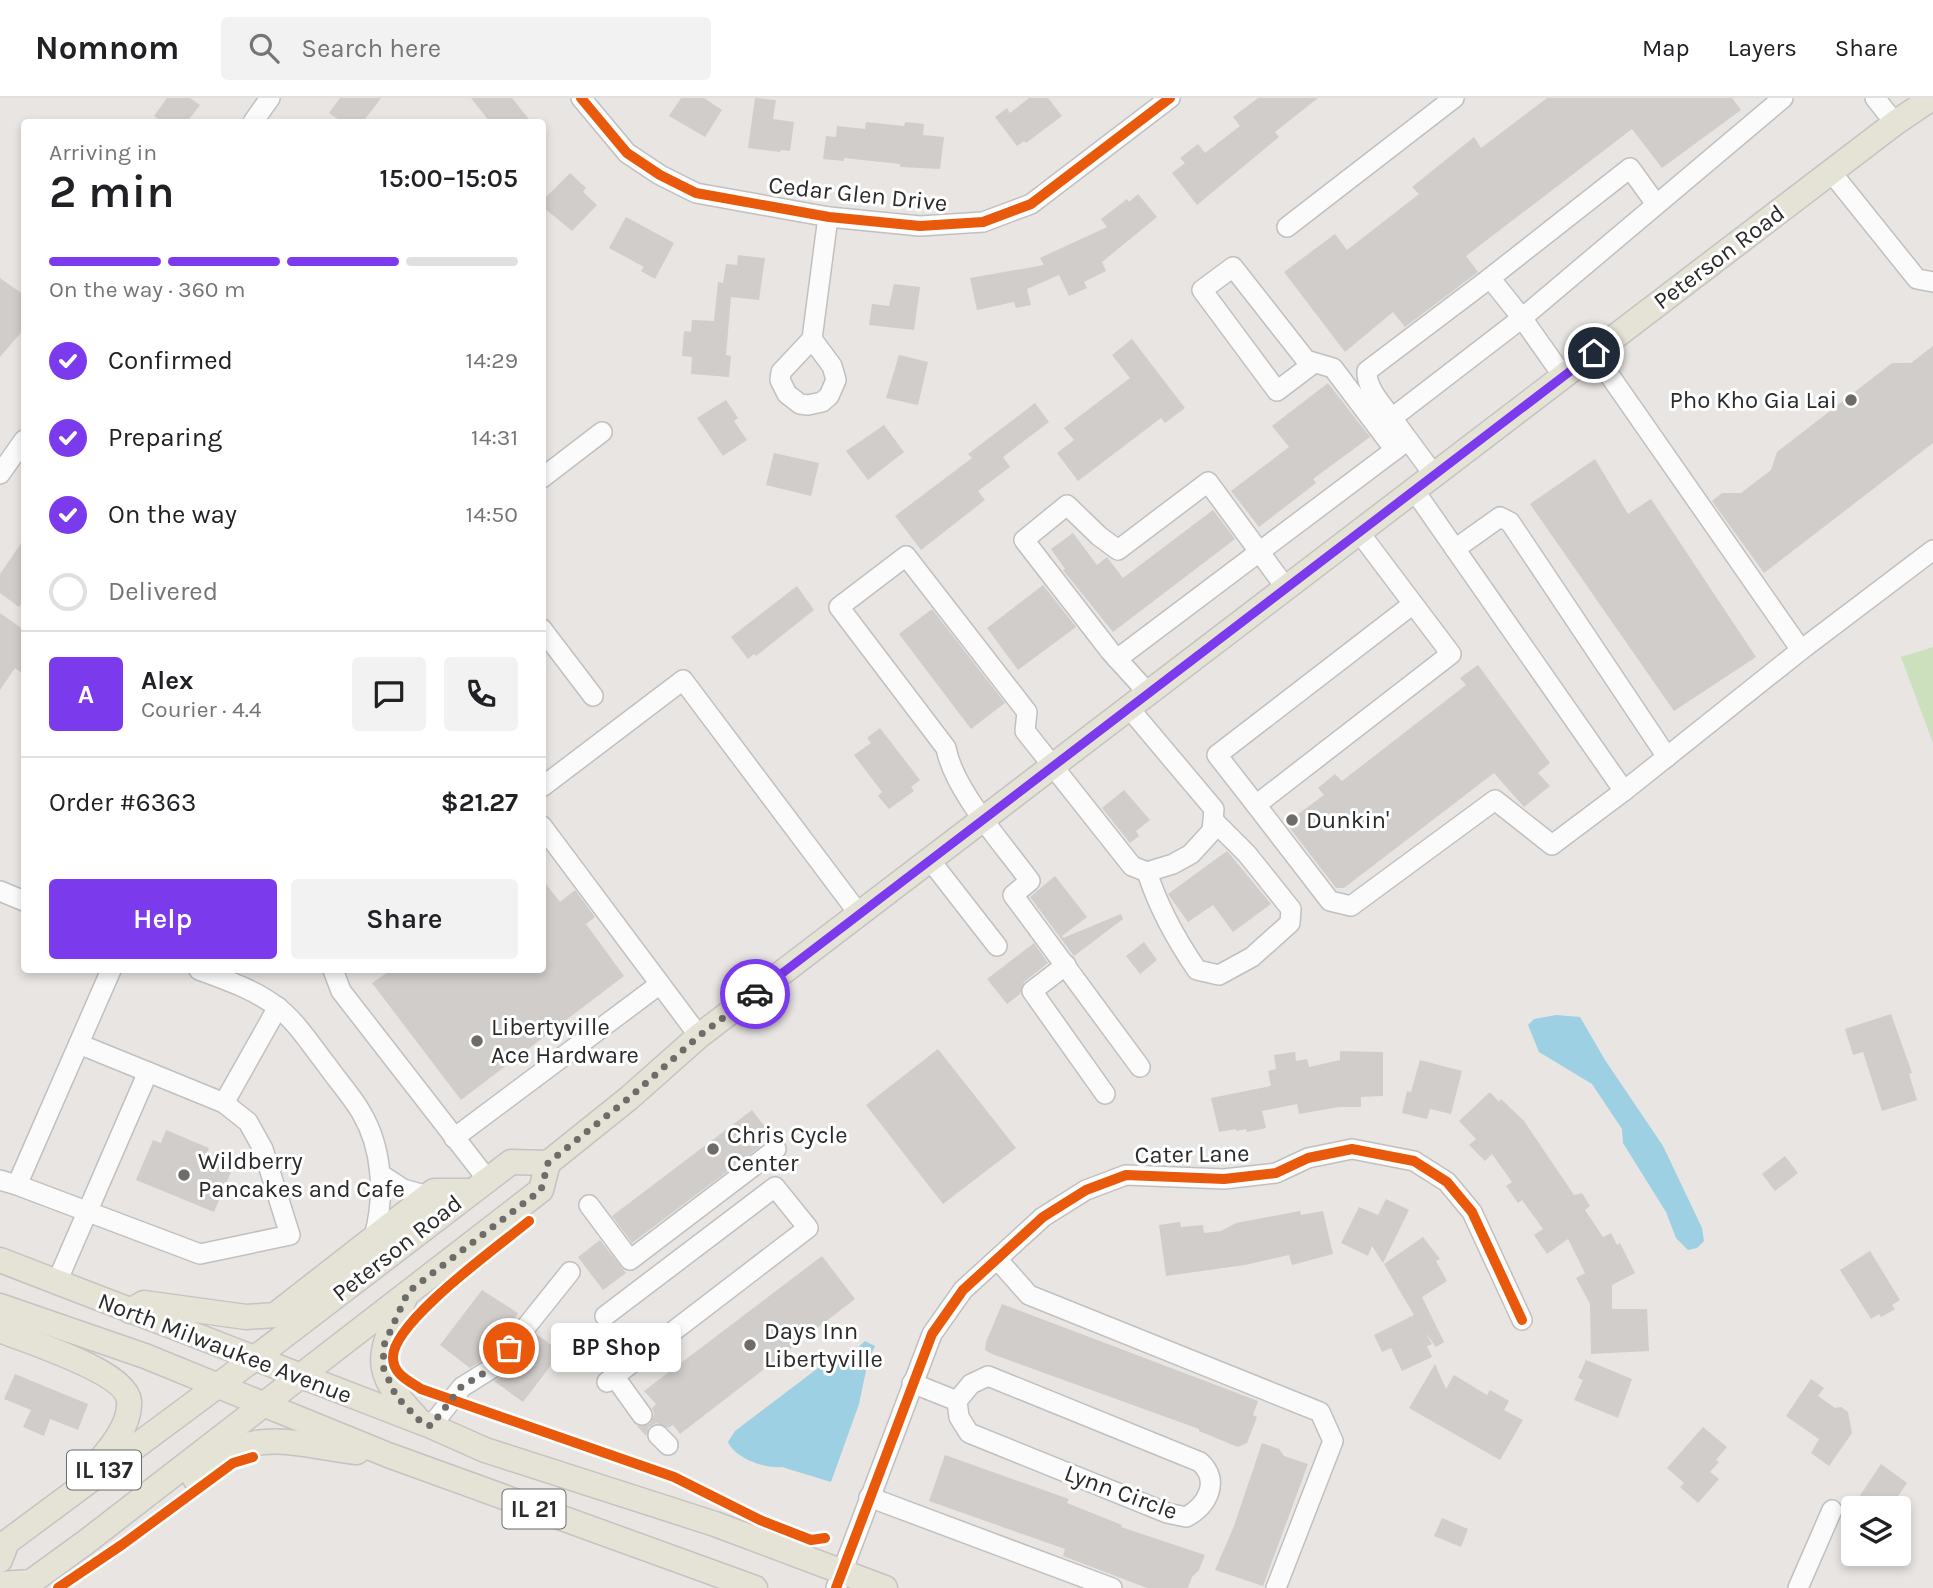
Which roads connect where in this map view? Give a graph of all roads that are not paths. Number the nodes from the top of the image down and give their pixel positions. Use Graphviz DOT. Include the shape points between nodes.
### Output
graph roads {
  1 [pos="270,98"];
  2 [pos="581,98"];
  3 [pos="1170,98"];
  4 [pos="1454,98"];
  5 [pos="1783,98"];
  6 [pos="1875,98"];
  7 [pos="1924,98"];
  8 [pos="1932,98"];
  9 [pos="255,119"];
  10 [pos="1895,123"];
  11 [pos="1831,172"];
  12 [pos="1656,204"];
  13 [pos="828,216"];
  14 [pos="1287,227"];
  15 [pos="1490,278"];
  16 [pos="1933,282"];
  17 [pos="1522,318"];
  18 [pos="812,339"];
  19 [pos="1594,353"];
  20 [pos="1314,363"];
  21 [pos="1563,376"];
  22 [pos="1392,418"];
  23 [pos="602,432"];
  24 [pos="21,444"];
  25 [pos="1401,445"];
  26 [pos="0,474"];
  27 [pos="546,475"];
  28 [pos="1424,482"];
  29 [pos="1359,532"];
  30 [pos="1455,549"];
  31 [pos="1933,550"];
  32 [pos="1260,552"];
  33 [pos="1286,588"];
  34 [pos="1413,604"];
  35 [pos="546,634"];
  36 [pos="1801,650"];
  37 [pos="1117,659"];
  38 [pos="593,696"];
  39 [pos="1139,700"];
  40 [pos="1667,757"];
  41 [pos="1053,766"];
  42 [pos="546,784"];
  43 [pos="1624,791"];
  44 [pos="1256,805"];
  45 [pos="984,818"];
  46 [pos="1214,821"];
  47 [pos="546,831"];
  48 [pos="930,859"];
  49 [pos="1147,872"];
  50 [pos="0,891"];
  51 [pos="21,900"];
  52 [pos="859,914"];
  53 [pos="997,946"];
  54 [pos="1066,965"];
  55 [pos="110,973"];
  56 [pos="207,973"];
  57 [pos="335,973"];
  58 [pos="660,984"];
  59 [pos="278,1007"];
  60 [pos="699,1036"];
  61 [pos="79,1044"];
  62 [pos="1140,1067"];
  63 [pos="148,1072"];
  64 [pos="1105,1094"];
  65 [pos="224,1103"];
  66 [pos="454,1138"];
  67 [pos="776,1149"];
  68 [pos="548,1163"];
  69 [pos="380,1174"];
  70 [pos="8,1182"];
  71 [pos="479,1185"];
  72 [pos="428,1196"];
  73 [pos="589,1205"];
  74 [pos="88,1212"];
  75 [pos="374,1237"];
  76 [pos="997,1259"];
  77 [pos="0,1260"];
  78 [pos="570,1272"];
  79 [pos="57,1284"];
  80 [pos="408,1292"];
  81 [pos="0,1306"];
  82 [pos="129,1312"];
  83 [pos="605,1317"];
  84 [pos="1522,1320"];
  85 [pos="0,1330"];
  86 [pos="255,1358"];
  87 [pos="301,1376"];
  88 [pos="912,1384"];
  89 [pos="217,1386"];
  90 [pos="957,1401"];
  91 [pos="263,1405"];
  92 [pos="642,1415"];
  93 [pos="426,1425"];
  94 [pos="388,1455"];
  95 [pos="68,1496"];
  96 [pos="869,1497"];
  97 [pos="1832,1510"];
  98 [pos="86,1542"];
  99 [pos="0,1560"];
  100 [pos="839,1580"];
  101 [pos="0,1584"];
  102 [pos="755,1588"];
  103 [pos="885,1588"];
  104 [pos="1112,1588"];
  105 [pos="1276,1588"];
  106 [pos="1798,1588"];
  1 -- 9 [label="street"];
  2 -- 13 [label="street, Cedar Glen Drive" via="627,153 674,184 709,196"];
  3 -- 13 [label="street, Cedar Glen Drive" via="1041,198 997,218 920,226"];
  4 -- 14 [label="street"];
  5 -- 12 [label="street"];
  6 -- 10 [label="street"];
  7 -- 10 [label="main road, Peterson Road / IL 137"];
  8 -- 10 [label="main road, Peterson Road / IL 137"];
  10 -- 11 [label="main road, Peterson Road / IL 137"];
  11 -- 16 [label="street" via="1917,279"];
  11 -- 19 [label="main road, Peterson Road / IL 137"];
  12 -- 15 [label="street" via="1630,168"];
  12 -- 17 [label="street"];
  13 -- 18 [label="street"];
  15 -- 17 [label="street"];
  15 -- 22 [label="street" via="1367,371 1372,390"];
  17 -- 21 [label="street"];
  17 -- 22 [label="street"];
  19 -- 21 [label="main road, Peterson Road / IL 137"];
  19 -- 36 [label="street"];
  20 -- 20 [label="street" via="1306,360 1233,267 1202,290 1277,391"];
  20 -- 25 [label="street" via="1333,368"];
  21 -- 28 [label="main road, Peterson Road / IL 137"];
  22 -- 25 [label="street"];
  23 -- 27 [label="street"];
  24 -- 26 [label="street"];
  25 -- 28 [label="street"];
  25 -- 32 [label="street"];
  28 -- 29 [label="main road, Peterson Road / IL 137"];
  28 -- 30 [label="street"];
  29 -- 33 [label="main road, Peterson Road / IL 137"];
  29 -- 34 [label="street"];
  30 -- 40 [label="street" via="1500,517 1510,522"];
  30 -- 43 [label="street"];
  31 -- 36 [label="street"];
  32 -- 33 [label="street"];
  32 -- 37 [label="street"];
  32 -- 37 [label="street" via="1208,482 1118,550 1067,505 1024,540"];
  33 -- 39 [label="main road, Peterson Road / IL 137"];
  34 -- 44 [label="street" via="1451,654"];
  34 -- 44 [label="street" via="1217,755"];
  35 -- 38 [label="street"];
  36 -- 40 [label="street"];
  37 -- 39 [label="street"];
  39 -- 41 [label="main road, Peterson Road / IL 137"];
  39 -- 46 [label="street" via="1214,809"];
  40 -- 43 [label="street"];
  41 -- 45 [label="main road, Peterson Road / IL 137"];
  41 -- 45 [label="street" via="1025,731 1027,712 906,556 839,607 946,747 957,781"];
  41 -- 49 [label="street" via="1132,866"];
  42 -- 52 [label="street" via="683,680"];
  43 -- 44 [label="street" via="1552,845 1495,800 1351,906 1330,901"];
  45 -- 48 [label="main road, Peterson Road / IL 137"];
  45 -- 54 [label="street" via="1030,881 1013,895"];
  46 -- 49 [label="street" via="1212,831 1191,853"];
  46 -- 49 [label="street" via="1291,909 1290,923 1252,957 1219,975 1197,970 1182,949"];
  47 -- 58 [label="street"];
  48 -- 52 [label="main road, Peterson Road / IL 137"];
  48 -- 53 [label="street"];
  50 -- 51 [label="street"];
  52 -- 60 [label="main road, Peterson Road / IL 137"];
  54 -- 62 [label="street"];
  54 -- 64 [label="street" via="1032,991"];
  55 -- 61 [label="street"];
  56 -- 59 [label="street" via="249,989"];
  57 -- 66 [label="street" via="341,991"];
  58 -- 60 [label="street"];
  58 -- 66 [label="street"];
  59 -- 65 [label="street"];
  59 -- 69 [label="street" via="362,1112 376,1147"];
  60 -- 68 [label="main road, Peterson Road / IL 137"];
  61 -- 63 [label="street"];
  61 -- 70 [label="street"];
  63 -- 65 [label="street"];
  63 -- 74 [label="street"];
  65 -- 74 [label="street" via="248,1122 263,1149 290,1235 200,1254"];
  66 -- 71 [label="street"];
  67 -- 73 [label="street" via="630,1260"];
  68 -- 71 [label="main road, Peterson Road / IL 137" via="511,1162"];
  68 -- 80 [label="main road, Peterson Road / IL 137" via="541,1190"];
  69 -- 72 [label="street" via="403,1189"];
  69 -- 75 [label="street" via="382,1210"];
  70 -- 74 [label="street"];
  71 -- 72 [label="main road" via="434,1191"];
  71 -- 86 [label="main road, Peterson Road / IL 137"];
  72 -- 75 [label="main road"];
  74 -- 79 [label="street"];
  75 -- 82 [label="main road" via="275,1315 246,1317 144,1303"];
  76 -- 84 [label="street, Cater Lane" via="1054,1210 1086,1190 1126,1175 1276,1173 1308,1158 1352,1149 1414,1161 1447,1182 1472,1212"];
  76 -- 88 [label="street, Cater Lane" via="963,1290 932,1334"];
  76 -- 105 [label="street" via="1029,1296 1320,1412 1333,1441"];
  77 -- 79 [label="main road, North Milwaukee Avenue / IL 21"];
  78 -- 93 [label="street" via="494,1367 461,1387"];
  79 -- 82 [label="main road, North Milwaukee Avenue / IL 21"];
  80 -- 87 [label="main road, Peterson Road / IL 137"];
  80 -- 93 [label="main road" via="384,1345 383,1367 396,1396"];
  81 -- 89 [label="main road, North Milwaukee Avenue / IL 21"];
  82 -- 86 [label="main road, North Milwaukee Avenue / IL 21"];
  83 -- 92 [label="street" via="775,1187 808,1228 611,1379"];
  85 -- 95 [label="main road" via="102,1372 128,1396 124,1427"];
  86 -- 87 [label="main road, North Milwaukee Avenue / IL 21"];
  86 -- 89 [label="main road, IL 137"];
  87 -- 91 [label="main road, Peterson Road / IL 137"];
  87 -- 93 [label="main road, North Milwaukee Avenue / IL 21"];
  88 -- 90 [label="street"];
  88 -- 96 [label="street, Cater Lane"];
  89 -- 91 [label="main road, North Milwaukee Avenue / IL 21"];
  89 -- 95 [label="main road, IL 137"];
  90 -- 90 [label="street, Lynn Circle" via="971,1384 988,1376 1200,1462 1209,1470 1212,1484 1199,1510 1186,1517 1167,1513 969,1433 959,1417"];
  91 -- 94 [label="main road, North Milwaukee Avenue / IL 21"];
  91 -- 98 [label="main road, Peterson Road / IL 137"];
  93 -- 100 [label="main road, North Milwaukee Avenue / IL 21" via="485,1450 715,1524"];
  94 -- 98 [label="main road" via="273,1442 244,1446 114,1542"];
  94 -- 102 [label="main road, North Milwaukee Avenue / IL 21"];
  95 -- 99 [label="main road, IL 137" via="7,1542"];
  96 -- 100 [label="street, Cater Lane"];
  96 -- 104 [label="street"];
  97 -- 106 [label="street"];
  98 -- 101 [label="main road, Peterson Road / IL 137" via="31,1582"];
  100 -- 103 [label="main road, North Milwaukee Avenue / IL 21"];
}
